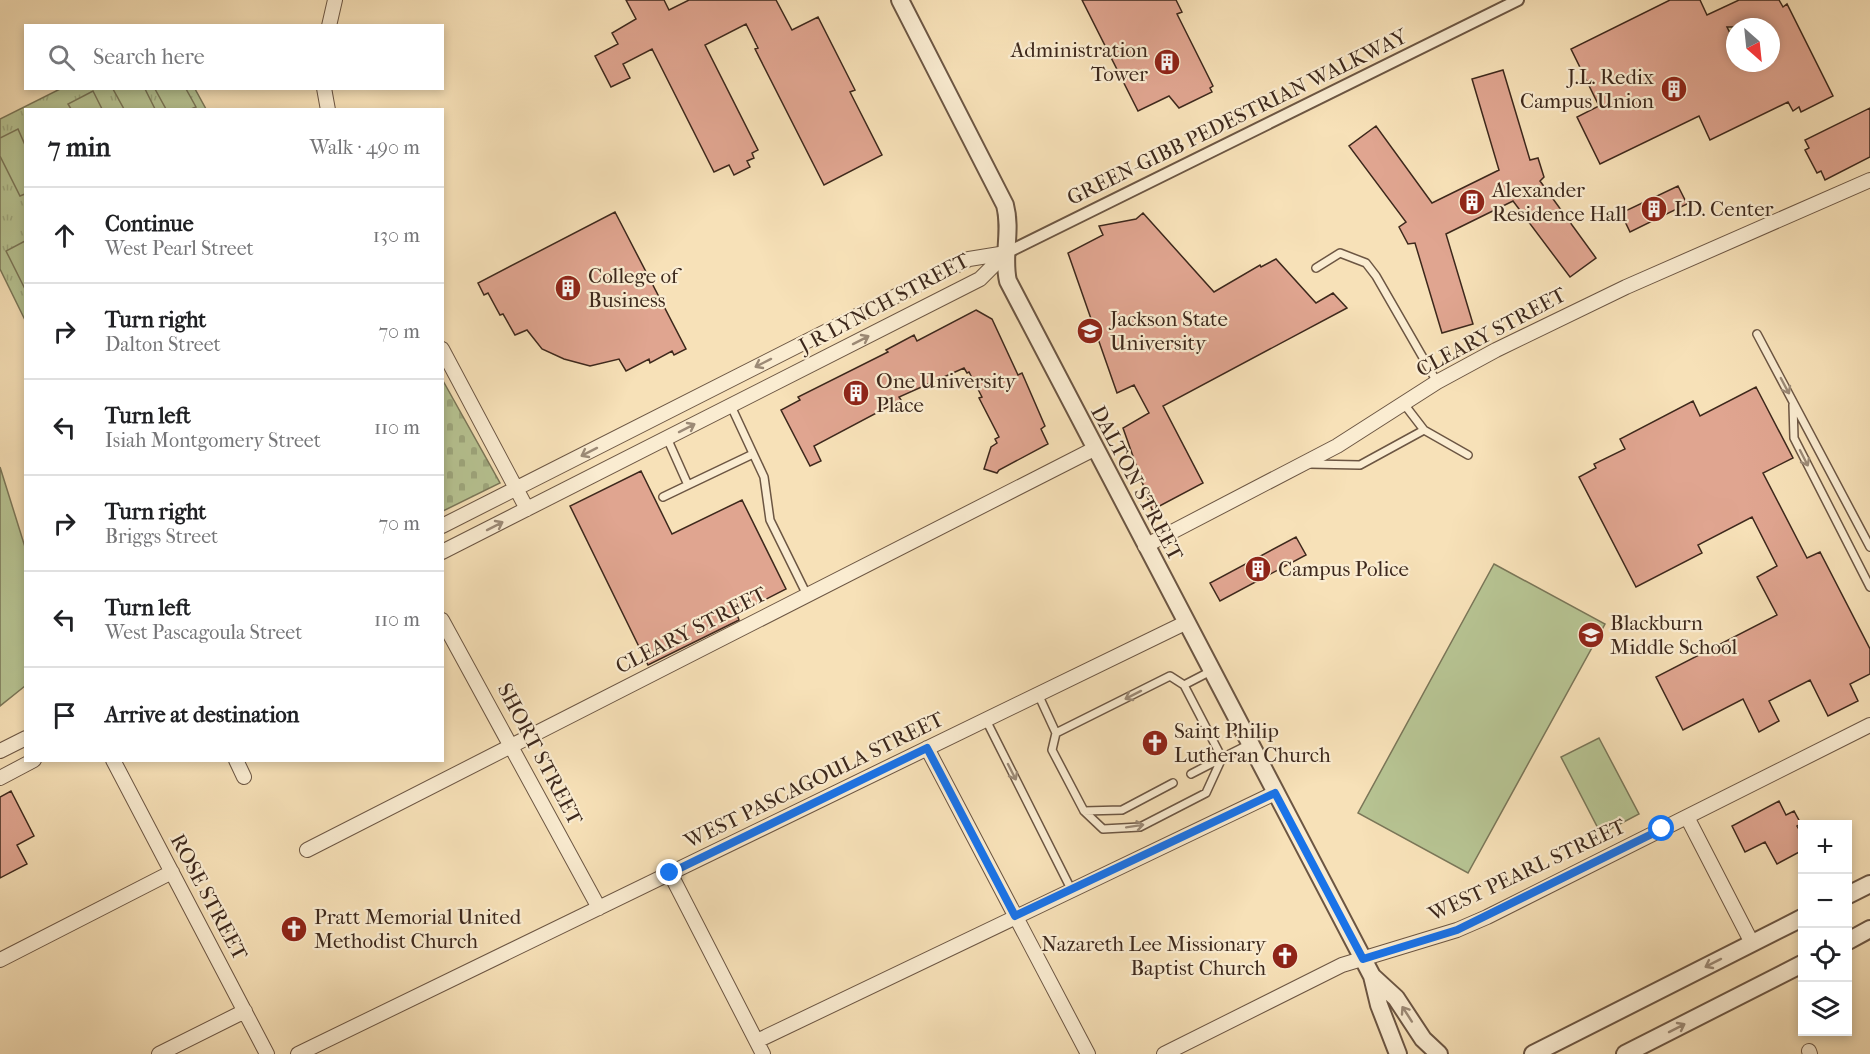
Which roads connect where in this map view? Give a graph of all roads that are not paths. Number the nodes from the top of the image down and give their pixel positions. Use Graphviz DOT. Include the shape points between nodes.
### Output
graph roads {
  1 [pos="335,0"];
  2 [pos="900,0"];
  3 [pos="1518,0"];
  4 [pos="329,24"];
  5 [pos="324,90"];
  6 [pos="328,108"];
  7 [pos="1870,180"];
  8 [pos="1006,253"];
  9 [pos="1316,268"];
  10 [pos="1757,334"];
  11 [pos="444,353"];
  12 [pos="1437,382"];
  13 [pos="1793,402"];
  14 [pos="1404,404"];
  15 [pos="731,406"];
  16 [pos="1424,430"];
  17 [pos="667,438"];
  18 [pos="1094,449"];
  19 [pos="753,454"];
  20 [pos="1468,455"];
  21 [pos="1302,464"];
  22 [pos="688,485"];
  23 [pos="516,489"];
  24 [pos="663,497"];
  25 [pos="527,509"];
  26 [pos="444,525"];
  27 [pos="1145,546"];
  28 [pos="1870,547"];
  29 [pos="444,551"];
  30 [pos="1870,587"];
  31 [pos="807,595"];
  32 [pos="1185,623"];
  33 [pos="444,624"];
  34 [pos="1211,671"];
  35 [pos="1184,686"];
  36 [pos="1038,694"];
  37 [pos="986,720"];
  38 [pos="1870,725"];
  39 [pos="1056,734"];
  40 [pos="24,739"];
  41 [pos="1250,744"];
  42 [pos="512,745"];
  43 [pos="927,748"];
  44 [pos="0,751"];
  45 [pos="1222,758"];
  46 [pos="30,762"];
  47 [pos="114,762"];
  48 [pos="237,762"];
  49 [pos="1191,774"];
  50 [pos="244,777"];
  51 [pos="0,778"];
  52 [pos="1173,783"];
  53 [pos="1275,793"];
  54 [pos="1084,811"];
  55 [pos="1687,817"];
  56 [pos="307,850"];
  57 [pos="172,872"];
  58 [pos="670,873"];
  59 [pos="1870,884"];
  60 [pos="1071,889"];
  61 [pos="1852,893"];
  62 [pos="599,908"];
  63 [pos="1015,916"];
  64 [pos="1798,920"];
  65 [pos="1870,929"];
  66 [pos="1852,939"];
  67 [pos="1752,943"];
  68 [pos="1363,959"];
  69 [pos="0,960"];
  70 [pos="1798,967"];
  71 [pos="1372,976"];
  72 [pos="245,1011"];
  73 [pos="760,1048"];
  74 [pos="159,1054"];
  75 [pos="267,1054"];
  76 [pos="298,1054"];
  77 [pos="1088,1054"];
  78 [pos="1164,1054"];
  79 [pos="1398,1054"];
  80 [pos="1439,1054"];
  81 [pos="1533,1054"];
  82 [pos="1624,1054"];
  1 -- 4 [label="street"];
  2 -- 8 [label="street, DALTON STREET" via="1005,205 1010,221"];
  3 -- 8 [label="street, GREEN-GIBB PEDESTRIAN WALKWAY"];
  5 -- 6 [label="street"];
  7 -- 12 [label="street, CLEARY STREET" via="1626,287"];
  15 -- 8 [label="street, J R LYNCH STREET, one-way" via="980,279"];
  8 -- 18 [label="street, DALTON STREET" via="1008,282"];
  8 -- 23 [label="street, J R LYNCH STREET, one-way" via="969,259"];
  9 -- 12 [label="lane" via="1340,253 1366,263"];
  10 -- 13 [label="lane, one-way"];
  11 -- 23 [label="street"];
  12 -- 14 [label="street, CLEARY STREET"];
  13 -- 28 [label="lane"];
  13 -- 30 [label="lane, one-way" via="1794,438"];
  14 -- 16 [label="lane"];
  14 -- 21 [label="street, CLEARY STREET"];
  17 -- 15 [label="street, J R LYNCH STREET, one-way"];
  15 -- 19 [label="lane"];
  16 -- 20 [label="lane"];
  16 -- 21 [label="lane" via="1360,465"];
  17 -- 22 [label="lane"];
  17 -- 25 [label="street, J R LYNCH STREET"];
  18 -- 27 [label="street, DALTON STREET"];
  18 -- 31 [label="street, CLEARY STREET"];
  19 -- 22 [label="lane"];
  19 -- 31 [label="lane" via="764,477 770,520"];
  21 -- 27 [label="street, CLEARY STREET"];
  22 -- 24 [label="lane"];
  23 -- 25 [label="street"];
  23 -- 26 [label="street, J R LYNCH STREET"];
  29 -- 25 [label="street, J R LYNCH STREET, one-way"];
  27 -- 32 [label="street, DALTON STREET"];
  31 -- 42 [label="street, CLEARY STREET"];
  32 -- 34 [label="street, DALTON STREET"];
  32 -- 36 [label="street, WEST PASCAGOULA STREET"];
  33 -- 42 [label="street, SHORT STREET"];
  34 -- 35 [label="lane"];
  34 -- 41 [label="street, DALTON STREET"];
  35 -- 39 [label="lane, one-way" via="1170,676"];
  35 -- 45 [label="lane"];
  36 -- 37 [label="street, WEST PASCAGOULA STREET"];
  36 -- 39 [label="lane"];
  37 -- 43 [label="street, WEST PASCAGOULA STREET"];
  37 -- 60 [label="lane, one-way"];
  38 -- 55 [label="street, WEST PEARL STREET"];
  39 -- 54 [label="lane" via="1052,750"];
  40 -- 44 [label="street"];
  41 -- 45 [label="lane"];
  41 -- 53 [label="street, DALTON STREET"];
  42 -- 56 [label="street, CLEARY STREET"];
  42 -- 62 [label="street, SHORT STREET"];
  43 -- 58 [label="street, WEST PASCAGOULA STREET"];
  43 -- 63 [label="street"];
  45 -- 49 [label="lane"];
  54 -- 45 [label="lane, one-way" via="1103,829 1140,827 1206,793"];
  46 -- 51 [label="street"];
  47 -- 57 [label="street, ROSE STREET"];
  48 -- 50 [label="street"];
  52 -- 54 [label="lane" via="1122,810"];
  53 -- 60 [label="street"];
  53 -- 68 [label="street, DALTON STREET"];
  55 -- 67 [label="street"];
  55 -- 68 [label="street, WEST PEARL STREET" via="1457,930"];
  57 -- 69 [label="street"];
  57 -- 72 [label="street, ROSE STREET"];
  58 -- 62 [label="street, WEST PASCAGOULA STREET"];
  58 -- 73 [label="street"];
  59 -- 61 [label="street"];
  60 -- 63 [label="street"];
  62 -- 76 [label="street, WEST PASCAGOULA STREET"];
  63 -- 73 [label="street"];
  63 -- 77 [label="street"];
  64 -- 67 [label="street"];
  65 -- 66 [label="street"];
  67 -- 81 [label="street, one-way"];
  68 -- 71 [label="street, DALTON STREET"];
  68 -- 78 [label="street, WEST PEARL STREET" via="1342,965"];
  82 -- 70 [label="street, one-way"];
  71 -- 79 [label="street, DALTON STREET"];
  80 -- 71 [label="street, DALTON STREET, one-way" via="1396,998"];
  72 -- 74 [label="street"];
  72 -- 75 [label="street, ROSE STREET"];
}
